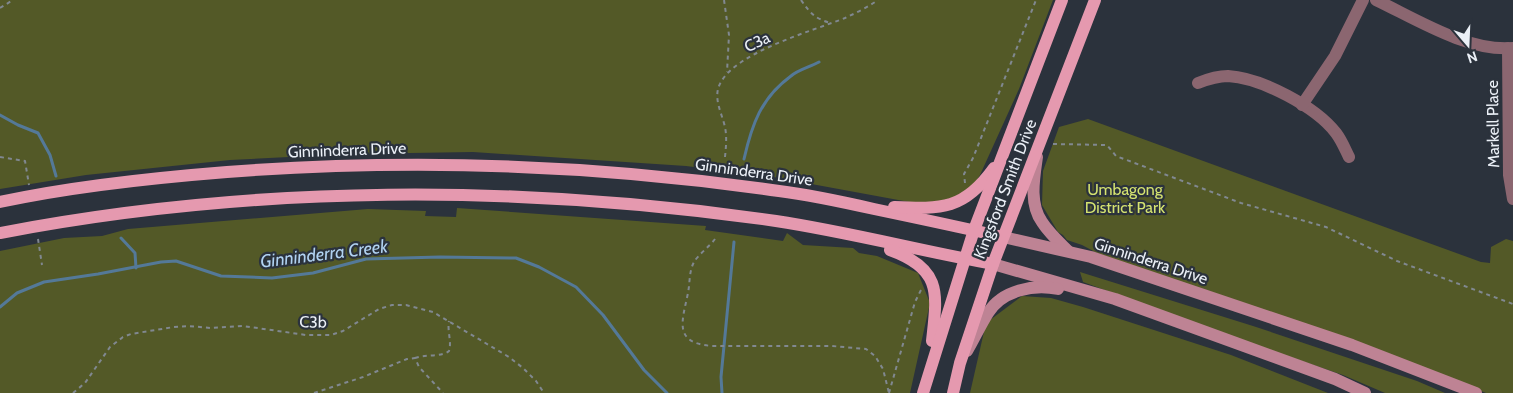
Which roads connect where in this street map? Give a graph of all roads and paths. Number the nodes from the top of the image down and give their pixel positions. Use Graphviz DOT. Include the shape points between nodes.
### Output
graph roads {
  1 [pos="13,0"];
  2 [pos="724,0"];
  3 [pos="801,0"];
  4 [pos="878,0"];
  5 [pos="1036,0"];
  6 [pos="1062,0"];
  7 [pos="1095,0"];
  8 [pos="1362,0"];
  9 [pos="1376,0"];
  10 [pos="0,8"];
  11 [pos="832,24"];
  12 [pos="1511,48"];
  13 [pos="727,74"];
  14 [pos="1198,83"];
  15 [pos="1302,105"];
  16 [pos="1039,144"];
  17 [pos="1006,149"];
  18 [pos="0,157"];
  19 [pos="726,157"];
  20 [pos="1348,158"];
  21 [pos="965,184"];
  22 [pos="30,189"];
  23 [pos="1513,199"];
  24 [pos="0,202"];
  25 [pos="857,205"];
  26 [pos="974,230"];
  27 [pos="838,231"];
  28 [pos="0,234"];
  29 [pos="38,236"];
  30 [pos="1003,237"];
  31 [pos="715,239"];
  32 [pos="1068,251"];
  33 [pos="965,259"];
  34 [pos="42,264"];
  35 [pos="993,264"];
  36 [pos="922,290"];
  37 [pos="1115,299"];
  38 [pos="1513,304"];
  39 [pos="449,321"];
  40 [pos="415,358"];
  41 [pos="960,363"];
  42 [pos="929,369"];
  43 [pos="73,393"];
  44 [pos="314,393"];
  45 [pos="443,393"];
  46 [pos="544,393"];
  47 [pos="889,393"];
  48 [pos="923,393"];
  49 [pos="953,393"];
  50 [pos="1365,393"];
  51 [pos="1476,393"];
  1 -- 10 [label="path"];
  2 -- 13 [label="path" via="729,35"];
  3 -- 11 [label="path" via="819,20"];
  4 -- 11 [label="path, C3a"];
  5 -- 21 [label="path" via="980,142 964,174"];
  6 -- 17 [label="main road, Kingsford Smith Drive"];
  7 -- 16 [label="main road, Kingsford Smith Drive"];
  8 -- 15 [label="street" via="1335,56"];
  9 -- 12 [label="street" via="1456,38 1485,46"];
  11 -- 13 [label="path, C3a" via="759,52"];
  12 -- 23 [label="street, Markell Place" via="1509,176"];
  13 -- 19 [label="path, C3a" via="721,81 717,100 725,127"];
  14 -- 15 [label="street" via="1226,76 1241,78 1281,92"];
  15 -- 20 [label="street" via="1333,130"];
  16 -- 30 [label="main road, Kingsford Smith Drive"];
  16 -- 32 [label="main road" via="1035,208 1040,220"];
  16 -- 38 [label="path" via="1107,146 1116,156 1241,203 1326,227 1397,261"];
  17 -- 25 [label="main road" via="977,189 954,204 927,209"];
  17 -- 26 [label="main road, Kingsford Smith Drive"];
  18 -- 22 [label="path" via="25,161"];
  24 -- 25 [label="main road, Ginninderra Drive" via="118,183 227,172 432,163 647,174 781,191"];
  25 -- 26 [label="main road, Ginninderra Drive"];
  26 -- 30 [label="main road, Ginninderra Drive"];
  26 -- 33 [label="main road, Kingsford Smith Drive"];
  27 -- 28 [label="main road" via="650,206 429,195 189,206"];
  27 -- 33 [label="main road"];
  27 -- 42 [label="main road" via="903,254 927,273 936,295"];
  29 -- 34 [label="path"];
  30 -- 32 [label="main road, Ginninderra Drive"];
  30 -- 35 [label="main road, Kingsford Smith Drive"];
  31 -- 47 [label="path" via="694,262 690,274 683,323 683,332 690,341 712,346 866,349 876,356 883,369"];
  32 -- 51 [label="main road, Ginninderra Drive" via="1352,345"];
  33 -- 35 [label="main road"];
  33 -- 42 [label="main road, Kingsford Smith Drive"];
  35 -- 37 [label="main road"];
  35 -- 41 [label="main road, Kingsford Smith Drive"];
  36 -- 47 [label="path" via="915,302"];
  37 -- 41 [label="main road" via="1047,287 1024,288 1001,300 988,312"];
  37 -- 50 [label="main road" via="1335,379"];
  39 -- 40 [label="path" via="449,351 443,355"];
  39 -- 43 [label="path, C3b" via="426,310 392,305 331,335 306,335 244,326 188,326 130,334 110,347 85,383"];
  39 -- 46 [label="path, C3b" via="509,357 536,381"];
  40 -- 44 [label="path"];
  40 -- 45 [label="path" via="418,367"];
  41 -- 49 [label="main road, Kingsford Smith Drive"];
  42 -- 48 [label="main road, Kingsford Smith Drive"];
}
